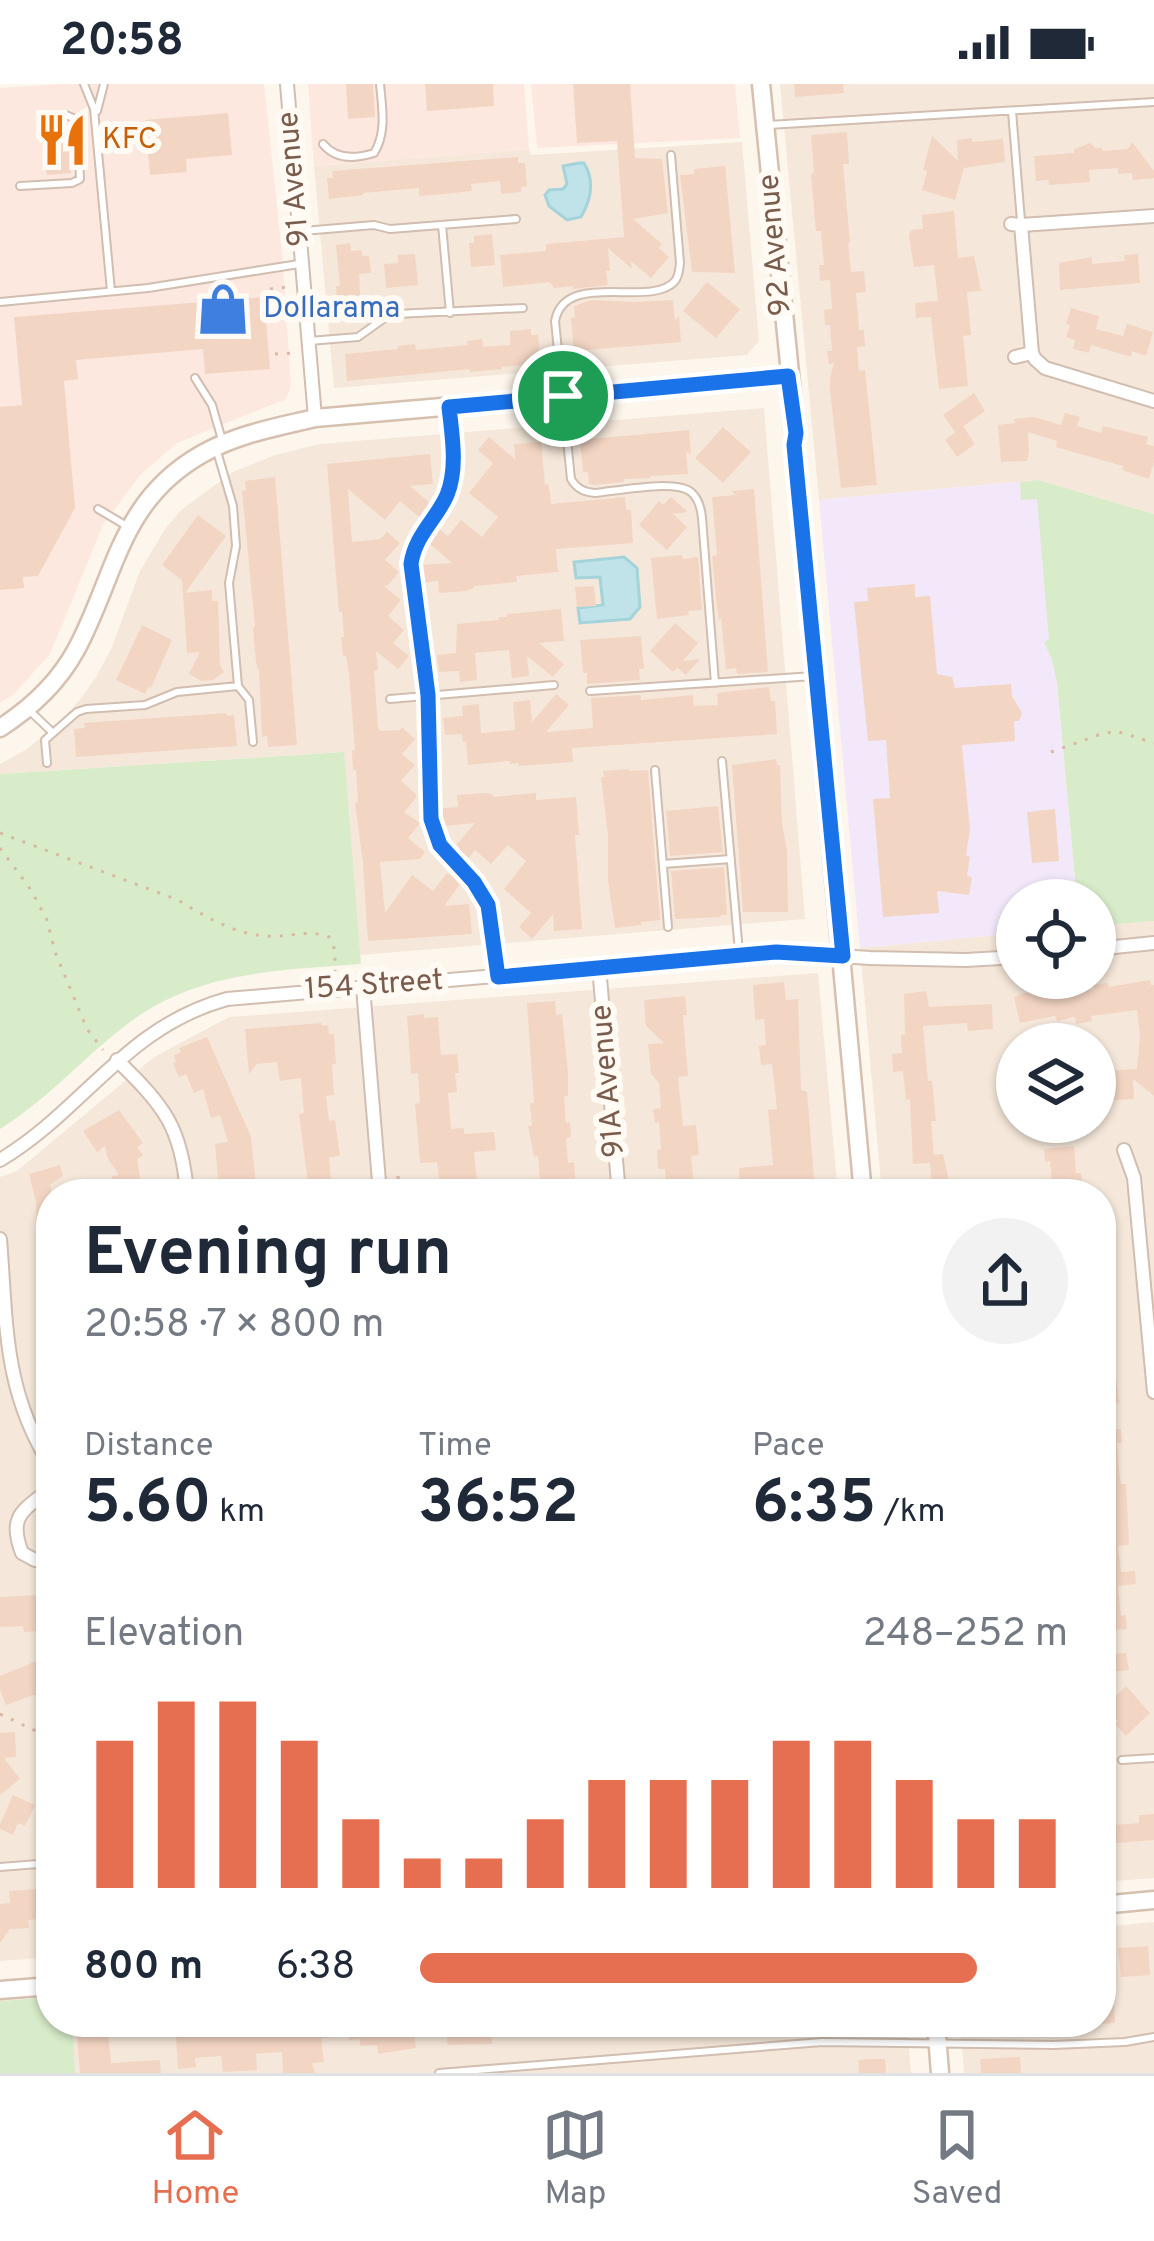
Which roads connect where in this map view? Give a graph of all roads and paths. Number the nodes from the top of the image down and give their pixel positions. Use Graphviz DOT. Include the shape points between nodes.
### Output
graph roads {
  1 [pos="84,84"];
  2 [pos="104,84"];
  3 [pos="287,84"];
  4 [pos="380,84"];
  5 [pos="760,84"];
  6 [pos="1154,102"];
  7 [pos="1012,111"];
  8 [pos="66,115"];
  9 [pos="765,126"];
  10 [pos="96,127"];
  11 [pos="323,144"];
  12 [pos="671,155"];
  13 [pos="20,187"];
  14 [pos="1154,216"];
  15 [pos="516,219"];
  16 [pos="1016,224"];
  17 [pos="442,225"];
  18 [pos="299,232"];
  19 [pos="302,264"];
  20 [pos="290,287"];
  21 [pos="270,289"];
  22 [pos="111,291"];
  23 [pos="0,302"];
  24 [pos="524,308"];
  25 [pos="450,313"];
  26 [pos="309,341"];
  27 [pos="295,352"];
  28 [pos="1032,352"];
  29 [pos="275,354"];
  30 [pos="1015,357"];
  31 [pos="788,376"];
  32 [pos="195,378"];
  33 [pos="563,396"];
  34 [pos="1154,401"];
  35 [pos="449,407"];
  36 [pos="315,418"];
  37 [pos="219,445"];
  38 [pos="98,509"];
  39 [pos="129,527"];
  40 [pos="815,676"];
  41 [pos="715,683"];
  42 [pos="238,686"];
  43 [pos="554,686"];
  44 [pos="590,691"];
  45 [pos="428,695"];
  46 [pos="391,698"];
  47 [pos="28,708"];
  48 [pos="0,728"];
  49 [pos="53,733"];
  50 [pos="253,742"];
  51 [pos="1154,743"];
  52 [pos="1051,752"];
  53 [pos="722,761"];
  54 [pos="47,763"];
  55 [pos="655,770"];
  56 [pos="0,833"];
  57 [pos="0,848"];
  58 [pos="731,859"];
  59 [pos="663,864"];
  60 [pos="668,927"];
  61 [pos="1154,943"];
  62 [pos="1116,947"];
  63 [pos="739,955"];
  64 [pos="843,956"];
  65 [pos="996,958"];
  66 [pos="599,967"];
  67 [pos="334,971"];
  68 [pos="498,977"];
  69 [pos="363,987"];
  70 [pos="103,1050"];
  71 [pos="117,1060"];
  72 [pos="1124,1150"];
  73 [pos="0,1160"];
  74 [pos="398,1176"];
  75 [pos="186,1179"];
  76 [pos="379,1179"];
  77 [pos="398,1179"];
  78 [pos="618,1179"];
  79 [pos="862,1179"];
  80 [pos="1147,1231"];
  81 [pos="0,1239"];
  82 [pos="1154,1392"];
  83 [pos="36,1442"];
  84 [pos="36,1499"];
  85 [pos="36,1560"];
  86 [pos="0,1714"];
  87 [pos="36,1731"];
  88 [pos="1154,1758"];
  89 [pos="1122,1760"];
  90 [pos="36,1864"];
  91 [pos="0,1867"];
  92 [pos="1154,1900"];
  93 [pos="1116,1904"];
  94 [pos="36,1987"];
  95 [pos="0,1990"];
  96 [pos="936,2037"];
  97 [pos="1154,2037"];
  98 [pos="937,2045"];
  99 [pos="439,2073"];
  100 [pos="940,2073"];
  1 -- 10 [label="lane"];
  2 -- 10 [label="lane"];
  3 -- 18 [label="street, 91 Avenue"];
  4 -- 11 [label="lane" via="379,148 335,155"];
  5 -- 9 [label="street, 92 Avenue"];
  6 -- 7 [label="lane"];
  7 -- 9 [label="lane"];
  7 -- 16 [label="lane"];
  8 -- 13 [label="lane" via="77,128 80,179"];
  9 -- 31 [label="street, 92 Avenue"];
  10 -- 22 [label="lane"];
  12 -- 33 [label="lane" via="678,277 658,289 577,295 562,304 555,321"];
  14 -- 16 [label="street"];
  15 -- 17 [label="lane"];
  16 -- 28 [label="street"];
  17 -- 18 [label="lane"];
  17 -- 25 [label="lane"];
  18 -- 19 [label="street, 91 Avenue"];
  19 -- 22 [label="lane"];
  19 -- 26 [label="street, 91 Avenue"];
  20 -- 21 [label="path"];
  22 -- 23 [label="lane"];
  24 -- 25 [label="lane"];
  25 -- 26 [label="lane" via="396,314 358,337"];
  26 -- 36 [label="street, 91 Avenue"];
  27 -- 29 [label="path"];
  28 -- 30 [label="street"];
  28 -- 34 [label="street" via="1045,368"];
  31 -- 33 [label="street"];
  31 -- 40 [label="street, 92 Avenue"];
  32 -- 37 [label="lane" via="212,405"];
  33 -- 35 [label="street"];
  33 -- 41 [label="lane" via="571,479 580,489 676,486 697,499"];
  35 -- 36 [label="street"];
  35 -- 45 [label="lane" via="450,488 411,564"];
  36 -- 37 [label="street"];
  37 -- 39 [label="street" via="170,478"];
  37 -- 42 [label="lane" via="233,506 229,583"];
  38 -- 39 [label="lane"];
  39 -- 47 [label="street" via="75,652"];
  40 -- 41 [label="lane"];
  40 -- 64 [label="street, 92 Avenue"];
  41 -- 44 [label="lane"];
  42 -- 49 [label="lane" via="86,709"];
  42 -- 50 [label="lane" via="249,700"];
  43 -- 45 [label="lane"];
  45 -- 46 [label="lane"];
  45 -- 68 [label="lane" via="433,829 484,896"];
  47 -- 48 [label="street"];
  47 -- 49 [label="lane"];
  49 -- 54 [label="lane" via="45,740"];
  51 -- 52 [label="path" via="1116,731"];
  53 -- 58 [label="lane"];
  55 -- 59 [label="lane"];
  56 -- 67 [label="path" via="243,933 319,932 335,950"];
  57 -- 70 [label="path" via="47,920 87,1030"];
  58 -- 59 [label="lane"];
  58 -- 63 [label="lane"];
  59 -- 60 [label="lane"];
  61 -- 62 [label="street"];
  63 -- 64 [label="street, 154 Street"];
  63 -- 66 [label="street, 154 Street"];
  64 -- 65 [label="street, 154 Street"];
  64 -- 79 [label="street, 92 Avenue"];
  66 -- 68 [label="street, 154 Street"];
  66 -- 78 [label="street, 91A Avenue"];
  68 -- 69 [label="street, 154 Street"];
  69 -- 71 [label="street, 154 Street" via="226,998 164,1024"];
  69 -- 76 [label="street"];
  71 -- 73 [label="street, 154 Street"];
  71 -- 75 [label="street" via="173,1126"];
  72 -- 80 [label="street"];
  74 -- 77 [label="path"];
  80 -- 82 [label="street"];
  81 -- 83 [label="street" via="14,1386"];
  84 -- 85 [label="street" via="19,1514 17,1529 19,1547"];
  86 -- 87 [label="path"];
  88 -- 89 [label="lane"];
  90 -- 91 [label="lane"];
  92 -- 93 [label="street"];
  94 -- 95 [label="street"];
  96 -- 98 [label="street"];
  97 -- 98 [label="lane"];
  98 -- 99 [label="lane" via="822,2042"];
  98 -- 100 [label="street"];
}
